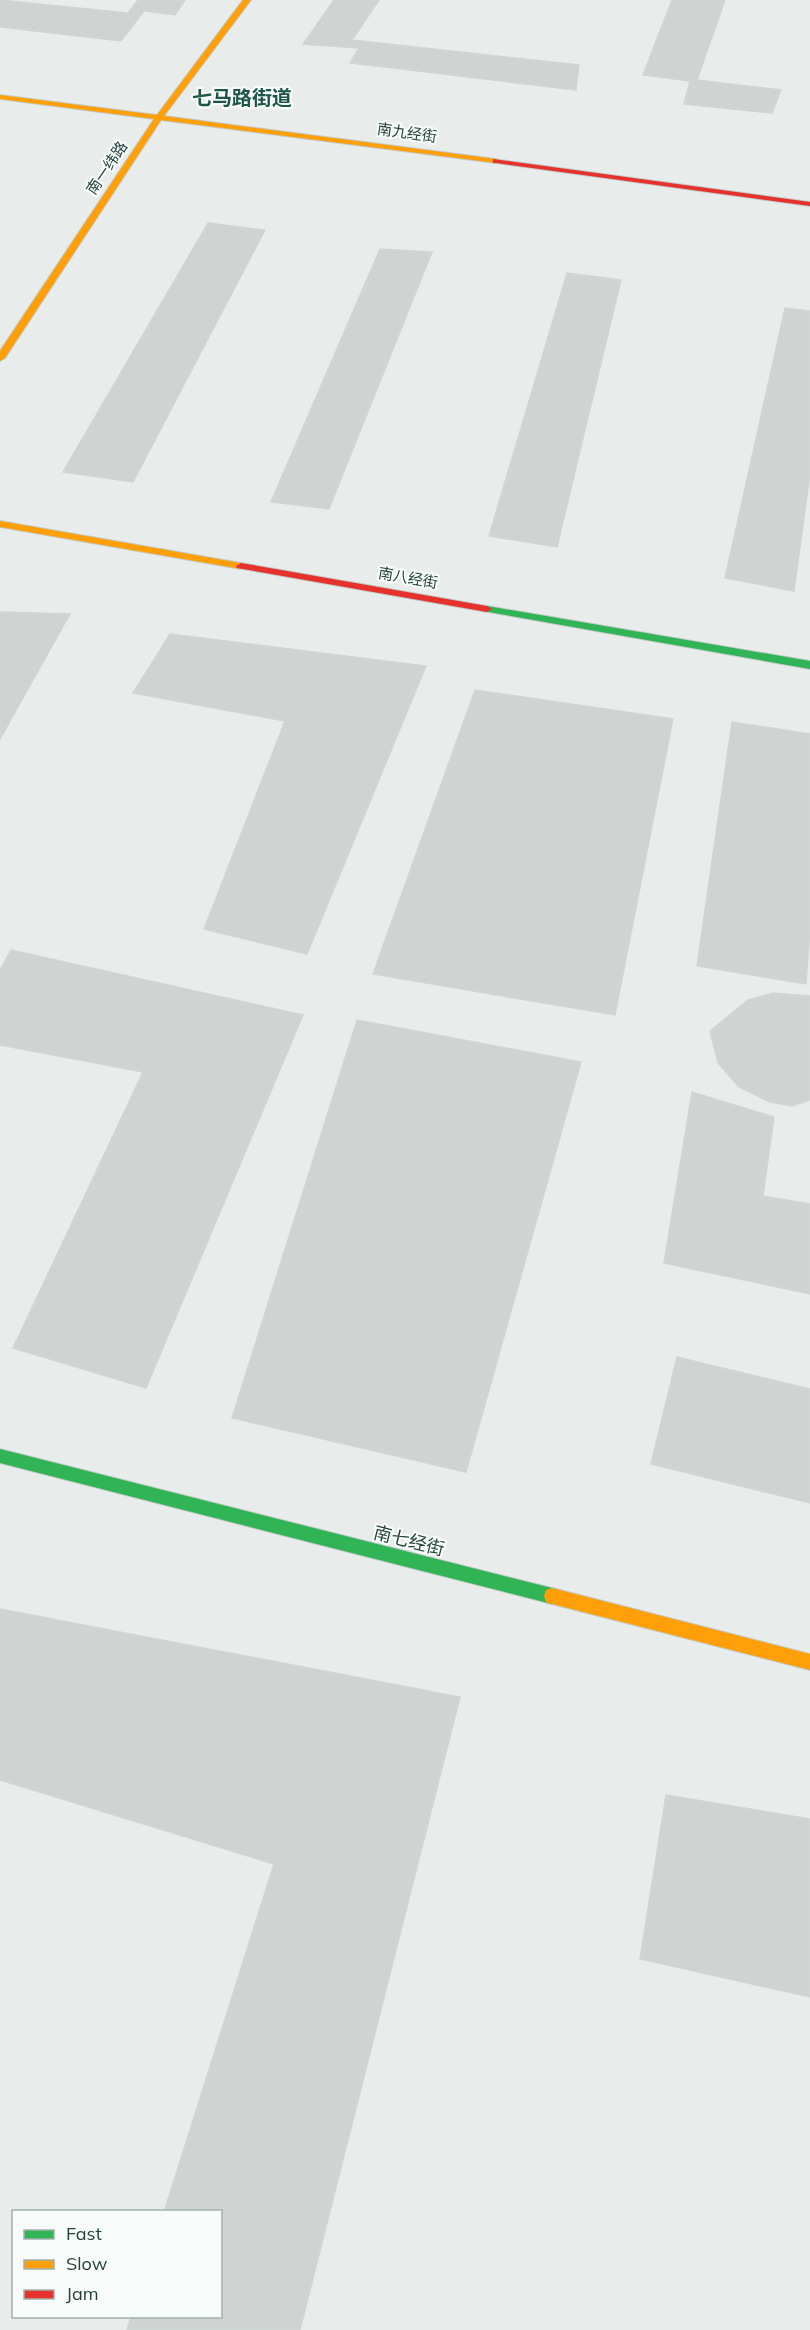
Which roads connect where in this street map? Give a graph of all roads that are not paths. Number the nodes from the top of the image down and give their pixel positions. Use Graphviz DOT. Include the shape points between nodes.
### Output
graph roads {
  1 [pos="247,0"];
  2 [pos="0,97"];
  3 [pos="160,116"];
  4 [pos="810,204"];
  5 [pos="0,358"];
  6 [pos="0,524"];
  7 [pos="810,665"];
  8 [pos="0,1456"];
  9 [pos="810,1662"];
  1 -- 3 [label="street, 南一纬路"];
  2 -- 3 [label="street, 南九经街"];
  3 -- 4 [label="street, 南九经街"];
  3 -- 5 [label="street, 南一纬路"];
  6 -- 7 [label="street, 南八经街"];
  8 -- 9 [label="street, 南七经街"];
}
